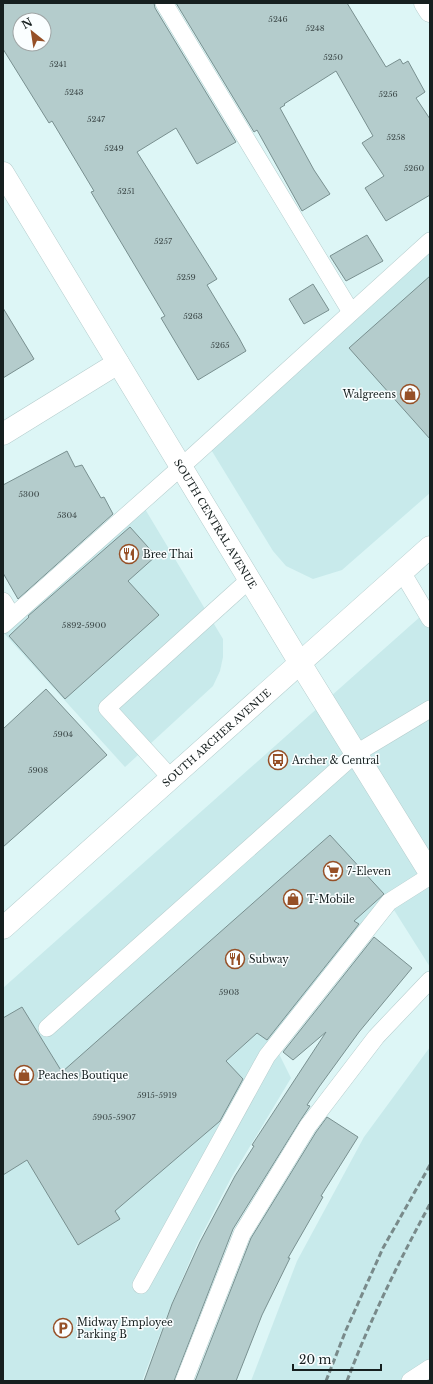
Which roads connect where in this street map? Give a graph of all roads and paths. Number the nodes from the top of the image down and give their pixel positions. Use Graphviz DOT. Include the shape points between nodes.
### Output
graph roads {
  1 [pos="164,3"];
  2 [pos="425,3"];
  3 [pos="430,11"];
  4 [pos="3,173"];
  5 [pos="430,241"];
  6 [pos="351,312"];
  7 [pos="118,363"];
  8 [pos="3,434"];
  9 [pos="180,467"];
  10 [pos="430,547"];
  11 [pos="402,572"];
  12 [pos="249,580"];
  13 [pos="3,601"];
  14 [pos="430,619"];
  15 [pos="8,620"];
  16 [pos="300,663"];
  17 [pos="430,709"];
  18 [pos="355,754"];
  19 [pos="171,778"];
  20 [pos="430,872"];
  21 [pos="430,876"];
  22 [pos="3,928"];
  23 [pos="430,980"];
  24 [pos="47,1028"];
  25 [pos="141,1285"];
  26 [pos="430,1368"];
  27 [pos="410,1380"];
  28 [pos="184,1381"];
  1 -- 6 [label="lane"];
  2 -- 3 [label="main road"];
  4 -- 7 [label="main road, SOUTH CENTRAL AVENUE"];
  5 -- 6 [label="lane"];
  6 -- 9 [label="lane"];
  7 -- 8 [label="main road"];
  7 -- 9 [label="main road, SOUTH CENTRAL AVENUE"];
  9 -- 12 [label="main road, SOUTH CENTRAL AVENUE"];
  9 -- 15 [label="lane"];
  10 -- 11 [label="main road, SOUTH ARCHER AVENUE"];
  11 -- 14 [label="lane"];
  11 -- 16 [label="main road, SOUTH ARCHER AVENUE"];
  12 -- 16 [label="main road, SOUTH CENTRAL AVENUE"];
  12 -- 19 [label="lane" via="107,708"];
  13 -- 15 [label="lane"];
  16 -- 18 [label="main road, SOUTH CENTRAL AVENUE"];
  16 -- 19 [label="main road, SOUTH ARCHER AVENUE"];
  17 -- 18 [label="lane"];
  18 -- 20 [label="main road, SOUTH CENTRAL AVENUE"];
  18 -- 24 [label="lane"];
  19 -- 22 [label="main road, SOUTH ARCHER AVENUE"];
  21 -- 25 [label="lane" via="389,902 267,1056"];
  23 -- 28 [label="lane" via="376,1036 308,1126 242,1234"];
  26 -- 27 [label="lane"];
}
